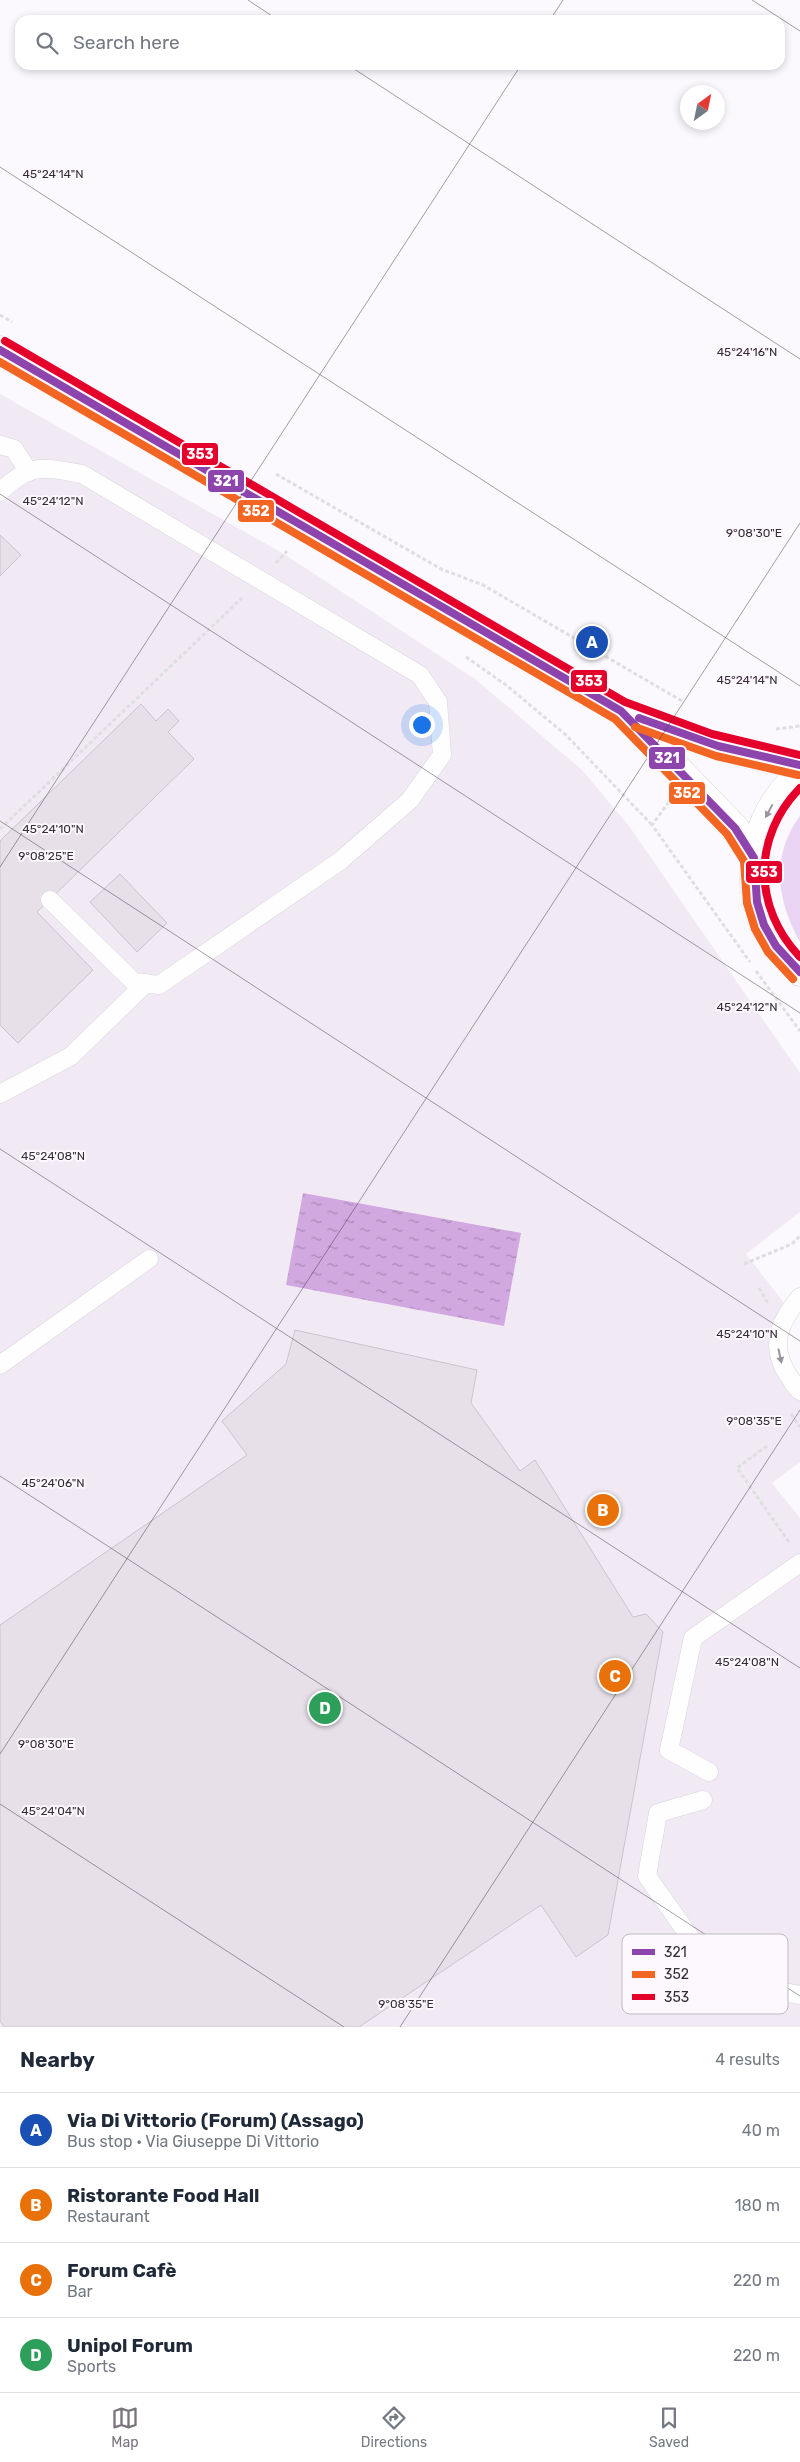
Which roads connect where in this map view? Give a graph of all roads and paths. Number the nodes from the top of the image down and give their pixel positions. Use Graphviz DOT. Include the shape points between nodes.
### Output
graph roads {
  1 [pos="0,315"];
  2 [pos="17,325"];
  3 [pos="0,350"];
  4 [pos="0,445"];
  5 [pos="268,469"];
  6 [pos="29,472"];
  7 [pos="0,492"];
  8 [pos="280,544"];
  9 [pos="261,580"];
  10 [pos="462,654"];
  11 [pos="685,703"];
  12 [pos="621,711"];
  13 [pos="800,726"];
  14 [pos="774,730"];
  15 [pos="800,765"];
  16 [pos="800,774"];
  17 [pos="691,781"];
  18 [pos="652,825"];
  19 [pos="0,828"];
  20 [pos="754,858"];
  21 [pos="50,900"];
  22 [pos="800,972"];
  23 [pos="146,983"];
  24 [pos="800,1031"];
  25 [pos="0,1094"];
  26 [pos="800,1236"];
  27 [pos="149,1259"];
  28 [pos="744,1264"];
  29 [pos="800,1297"];
  30 [pos="0,1365"];
  31 [pos="800,1391"];
  32 [pos="767,1446"];
  33 [pos="797,1556"];
  34 [pos="709,1772"];
  35 [pos="703,1800"];
  36 [pos="688,1934"];
  1 -- 2 [label="path"];
  3 -- 12 [label="main road"];
  4 -- 6 [label="lane" via="14,449"];
  5 -- 11 [label="path" via="440,569 483,586"];
  6 -- 7 [label="lane" via="15,477"];
  6 -- 9 [label="lane" via="42,467 82,474"];
  8 -- 9 [label="path" via="289,549"];
  9 -- 19 [label="path"];
  9 -- 23 [label="lane" via="420,675 438,702 442,755 410,800 340,862 159,984"];
  10 -- 18 [label="path" via="506,685 566,735"];
  12 -- 15 [label="main road" via="714,746 756,758"];
  12 -- 17 [label="main road"];
  13 -- 14 [label="path"];
  16 -- 20 [label="main road, one-way" via="773,804 758,837"];
  17 -- 18 [label="path" via="676,791"];
  17 -- 20 [label="main road" via="735,828"];
  18 -- 24 [label="path"];
  20 -- 22 [label="main road" via="757,902 764,925 776,946"];
  21 -- 23 [label="lane" via="134,982"];
  23 -- 25 [label="lane" via="71,1056"];
  26 -- 28 [label="path" via="792,1244"];
  27 -- 30 [label="lane"];
  29 -- 31 [label="lane, one-way" via="785,1315 777,1339 781,1363"];
  32 -- 33 [label="path" via="737,1468"];
  33 -- 34 [label="lane" via="693,1638 670,1750"];
  35 -- 36 [label="lane" via="658,1813 647,1876"];
}
